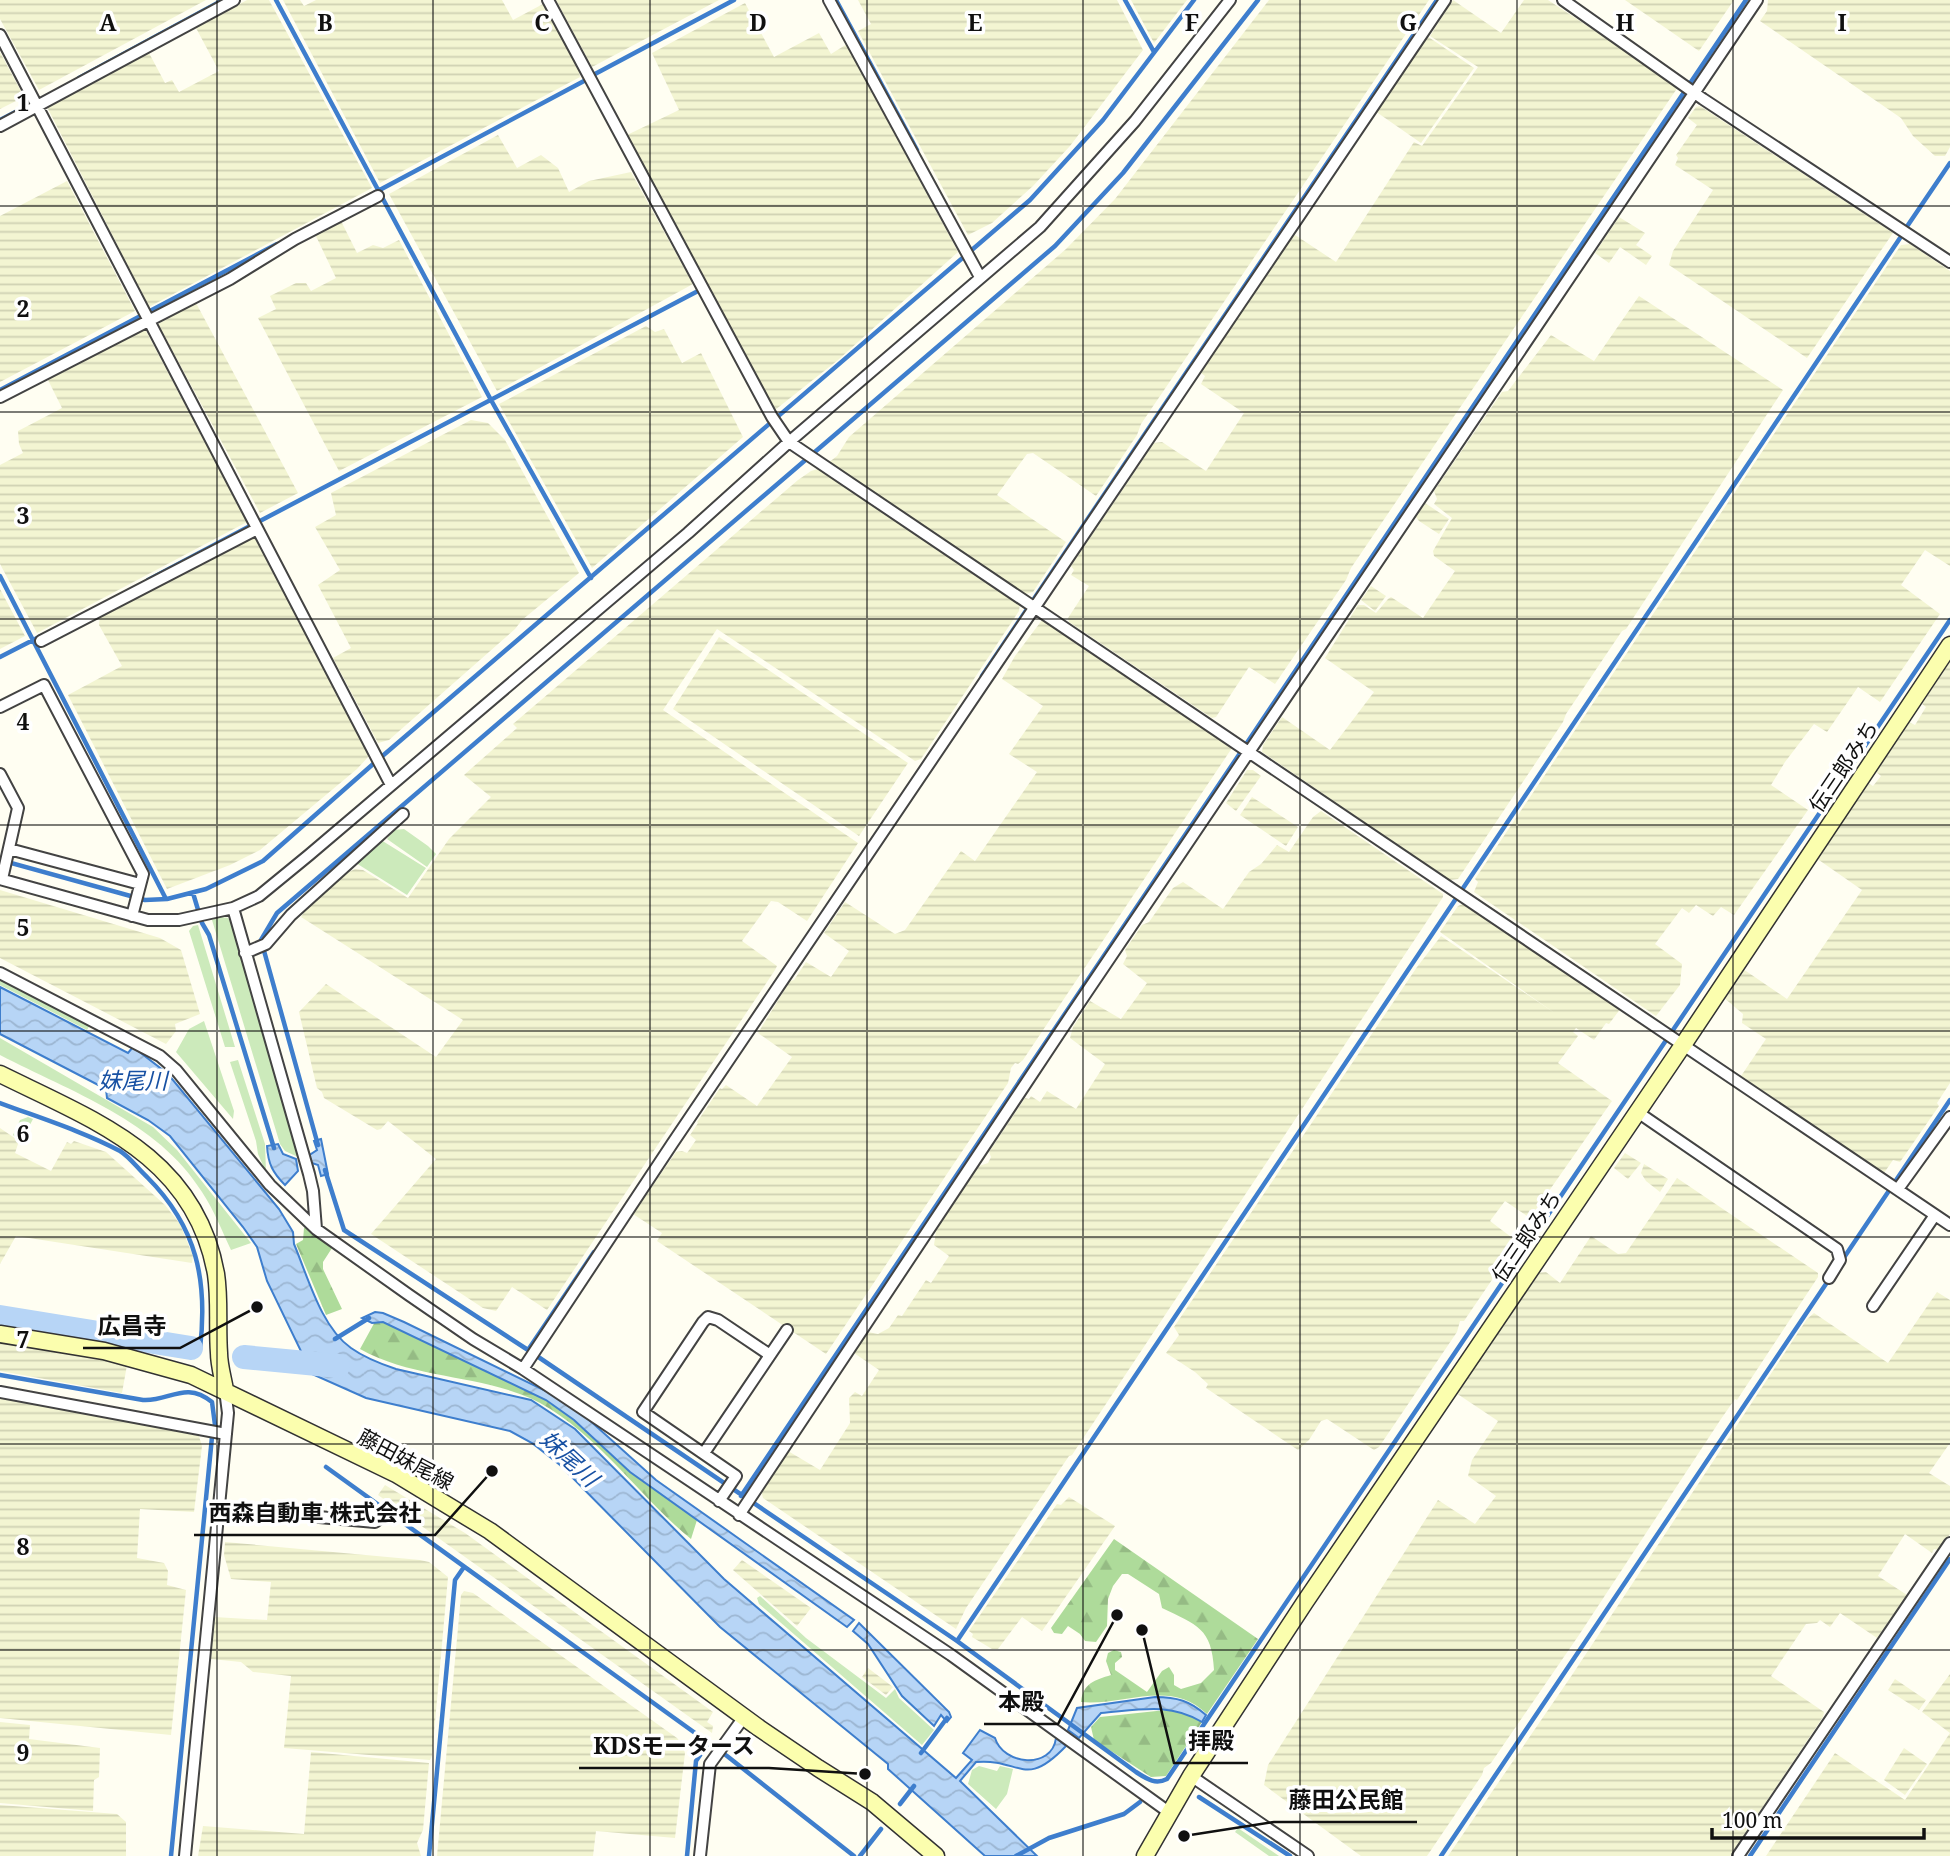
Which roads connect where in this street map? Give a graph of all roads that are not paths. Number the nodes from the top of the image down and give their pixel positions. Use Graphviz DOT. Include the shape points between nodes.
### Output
graph roads {
  1 [pos="234,0"];
  2 [pos="548,0"];
  3 [pos="829,0"];
  4 [pos="1230,0"];
  5 [pos="1445,0"];
  6 [pos="1563,0"];
  7 [pos="1757,0"];
  8 [pos="0,35"];
  9 [pos="1690,88"];
  10 [pos="36,103"];
  11 [pos="0,126"];
  12 [pos="378,196"];
  13 [pos="1950,262"];
  14 [pos="980,277"];
  15 [pos="146,316"];
  16 [pos="0,397"];
  17 [pos="789,442"];
  18 [pos="257,529"];
  19 [pos="1032,605"];
  20 [pos="41,641"];
  21 [pos="1950,645"];
  22 [pos="0,707"];
  23 [pos="1245,749"];
  24 [pos="0,774"];
  25 [pos="391,785"];
  26 [pos="403,814"];
  27 [pos="9,851"];
  28 [pos="2,875"];
  29 [pos="139,886"];
  30 [pos="233,908"];
  31 [pos="133,911"];
  32 [pos="245,953"];
  33 [pos="0,973"];
  34 [pos="1674,1039"];
  35 [pos="0,1074"];
  36 [pos="1636,1111"];
  37 [pos="1948,1125"];
  38 [pos="1894,1186"];
  39 [pos="1935,1215"];
  40 [pos="1950,1225"];
  41 [pos="317,1228"];
  42 [pos="1829,1278"];
  43 [pos="1873,1306"];
  44 [pos="786,1330"];
  45 [pos="0,1334"];
  46 [pos="770,1355"];
  47 [pos="523,1369"];
  48 [pos="225,1390"];
  49 [pos="0,1392"];
  50 [pos="226,1434"];
  51 [pos="704,1454"];
  52 [pos="719,1501"];
  53 [pos="218,1508"];
  54 [pos="739,1515"];
  55 [pos="379,1519"];
  56 [pos="1950,1543"];
  57 [pos="744,1717"];
  58 [pos="1191,1776"];
  59 [pos="1170,1813"];
  60 [pos="185,1856"];
  61 [pos="700,1856"];
  62 [pos="936,1856"];
  63 [pos="1145,1856"];
  64 [pos="1308,1856"];
  65 [pos="1738,1856"];
  1 -- 10 [label="street"];
  2 -- 17 [label="street"];
  3 -- 14 [label="street"];
  4 -- 14 [label="street" via="1135,121 1040,227"];
  5 -- 19 [label="street"];
  6 -- 9 [label="street"];
  7 -- 9 [label="street"];
  8 -- 10 [label="street"];
  9 -- 13 [label="street"];
  9 -- 23 [label="street"];
  10 -- 11 [label="street"];
  10 -- 15 [label="street"];
  12 -- 15 [label="street" via="230,279"];
  14 -- 17 [label="street"];
  15 -- 16 [label="street"];
  15 -- 18 [label="street"];
  17 -- 19 [label="street"];
  17 -- 25 [label="street"];
  18 -- 20 [label="street"];
  18 -- 25 [label="street"];
  19 -- 23 [label="street"];
  19 -- 47 [label="street"];
  21 -- 34 [label="street, 伝三郎みち"];
  22 -- 29 [label="street" via="44,685 143,874"];
  23 -- 34 [label="street"];
  23 -- 54 [label="street"];
  24 -- 27 [label="street" via="18,808"];
  25 -- 30 [label="street" via="259,896"];
  26 -- 32 [label="street" via="262,946"];
  27 -- 28 [label="street"];
  27 -- 29 [label="street"];
  28 -- 31 [label="street"];
  29 -- 31 [label="street"];
  30 -- 31 [label="street" via="164,921"];
  30 -- 32 [label="street"];
  32 -- 41 [label="street" via="313,1191"];
  33 -- 41 [label="street" via="160,1056 270,1185"];
  34 -- 36 [label="street, 伝三郎みち"];
  34 -- 38 [label="street"];
  35 -- 48 [label="street" via="124,1139 160,1167 194,1208 215,1270"];
  36 -- 42 [label="street" via="1838,1249 1840,1260"];
  36 -- 58 [label="street, 伝三郎みち"];
  37 -- 38 [label="street"];
  38 -- 39 [label="street"];
  39 -- 40 [label="street"];
  39 -- 43 [label="street"];
  41 -- 47 [label="street" via="409,1296"];
  44 -- 46 [label="street"];
  45 -- 48 [label="street, 藤田妹尾線" via="148,1361"];
  46 -- 51 [label="street"];
  46 -- 51 [label="street" via="708,1317 643,1412"];
  47 -- 52 [label="street"];
  48 -- 50 [label="street"];
  48 -- 57 [label="street, 藤田妹尾線" via="434,1496"];
  49 -- 50 [label="street"];
  50 -- 53 [label="street"];
  51 -- 52 [label="street" via="736,1476"];
  52 -- 54 [label="street"];
  53 -- 55 [label="street"];
  53 -- 60 [label="street"];
  54 -- 59 [label="street" via="951,1655"];
  56 -- 65 [label="street"];
  57 -- 61 [label="street" via="710,1764"];
  57 -- 62 [label="street, 藤田妹尾線" via="873,1802"];
  58 -- 59 [label="street, 伝三郎みち"];
  58 -- 64 [label="street"];
  59 -- 63 [label="street, 伝三郎みち"];
}
